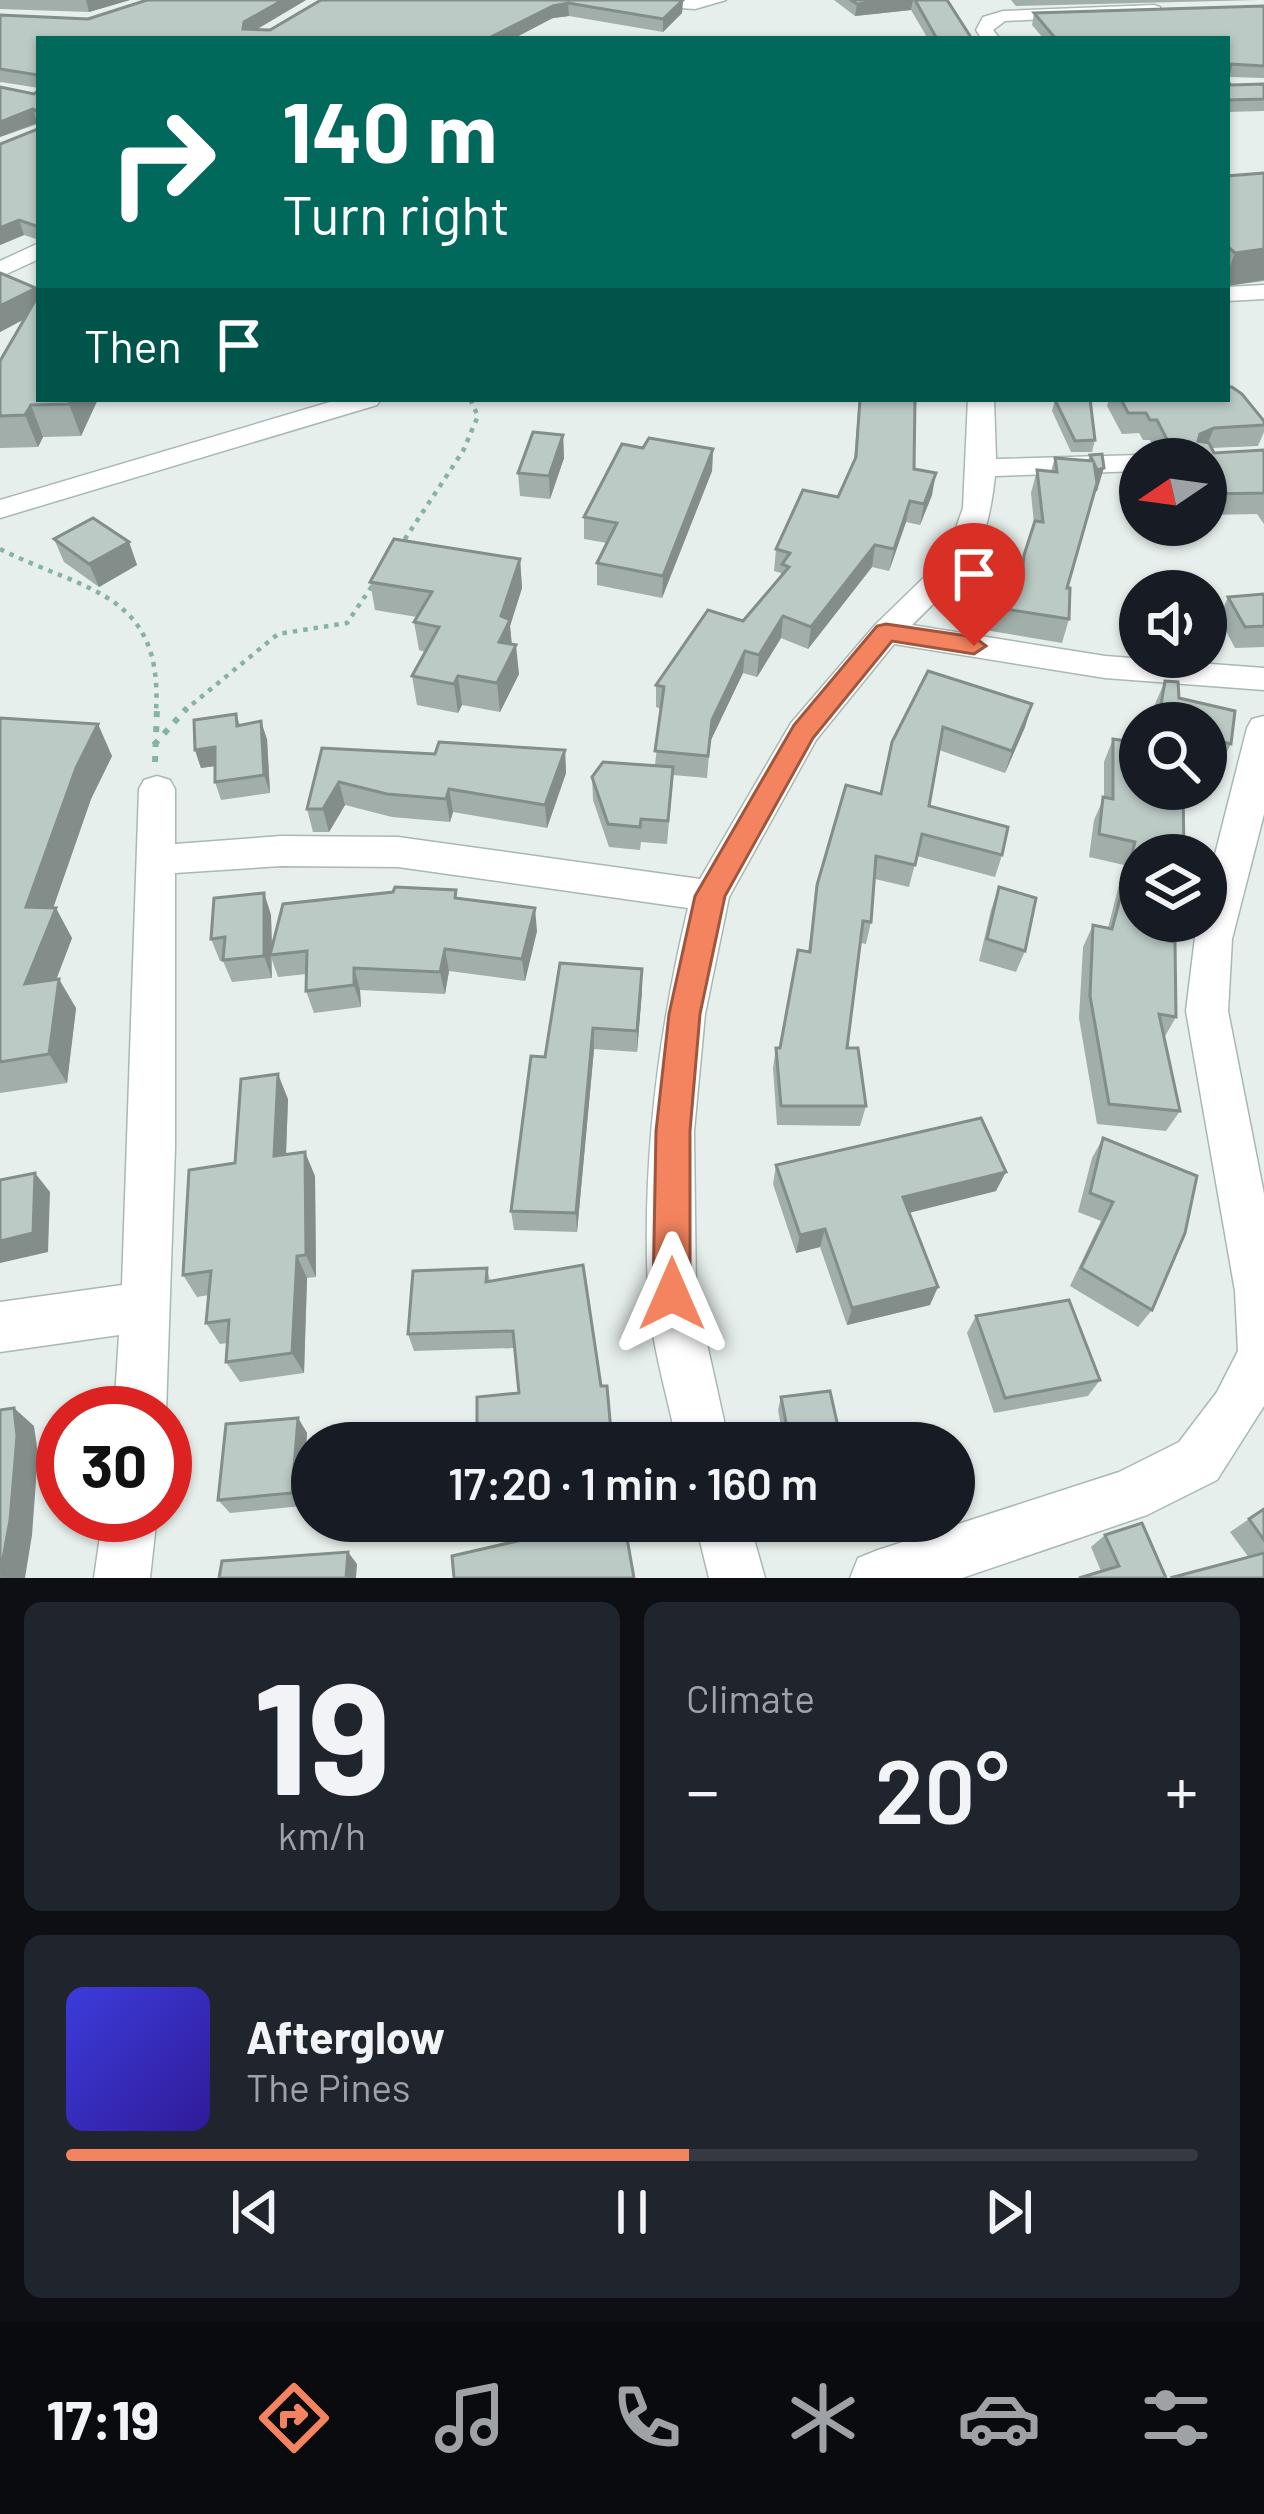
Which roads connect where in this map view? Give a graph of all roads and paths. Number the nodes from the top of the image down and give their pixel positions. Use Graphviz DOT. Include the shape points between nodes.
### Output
graph roads {
  1 [pos="636,0"];
  2 [pos="718,0"];
  3 [pos="1178,10"];
  4 [pos="989,36"];
  5 [pos="36,252"];
  6 [pos="0,270"];
  7 [pos="1264,292"];
  8 [pos="1230,294"];
  9 [pos="358,402"];
  10 [pos="471,402"];
  11 [pos="981,402"];
  12 [pos="1119,465"];
  13 [pos="982,468"];
  14 [pos="0,508"];
  15 [pos="399,548"];
  16 [pos="0,549"];
  17 [pos="386,567"];
  18 [pos="886,632"];
  19 [pos="1264,680"];
  20 [pos="1264,728"];
  21 [pos="154,745"];
  22 [pos="157,789"];
  23 [pos="157,860"];
  24 [pos="710,896"];
  25 [pos="1251,1172"];
  26 [pos="147,1306"];
  27 [pos="0,1327"];
  28 [pos="142,1386"];
  29 [pos="699,1422"];
  30 [pos="127,1542"];
  31 [pos="728,1542"];
  32 [pos="122,1578"];
  33 [pos="737,1578"];
  34 [pos="878,1578"];
  1 -- 2 [label="street"];
  3 -- 4 [label="street" via="1004,16 988,21"];
  5 -- 6 [label="street"];
  7 -- 8 [label="street"];
  9 -- 14 [label="street"];
  10 -- 15 [label="path" via="478,416 463,452"];
  11 -- 13 [label="street"];
  12 -- 13 [label="street"];
  13 -- 18 [label="street" via="960,560"];
  16 -- 21 [label="path" via="118,597 156,664"];
  17 -- 21 [label="path" via="346,623 278,634"];
  18 -- 19 [label="street" via="1105,667"];
  18 -- 24 [label="street" via="803,732"];
  20 -- 25 [label="street" via="1212,939 1207,1011"];
  21 -- 22 [label="path"];
  22 -- 23 [label="street"];
  23 -- 24 [label="street" via="398,851"];
  23 -- 26 [label="street"];
  24 -- 29 [label="street" via="685,1014 673,1131 672,1294"];
  25 -- 34 [label="street" via="1263,1354 1198,1461 1128,1496"];
  26 -- 27 [label="street"];
  26 -- 28 [label="street"];
  30 -- 32 [label="street"];
  31 -- 33 [label="street"];
}
